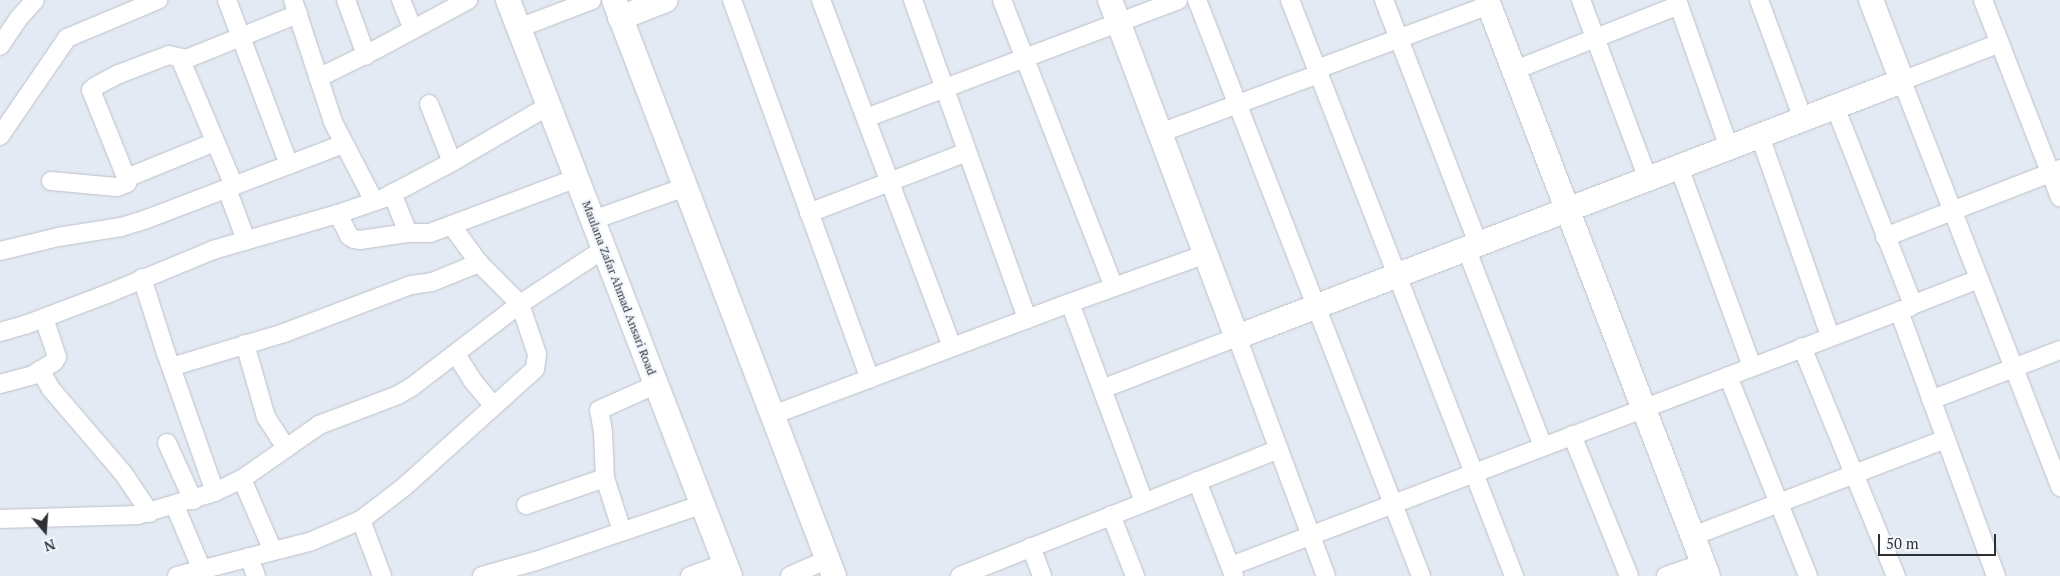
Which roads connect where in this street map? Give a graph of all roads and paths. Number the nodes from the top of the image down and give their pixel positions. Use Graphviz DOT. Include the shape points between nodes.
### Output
graph roads {
  1 [pos="35,0"];
  2 [pos="158,0"];
  3 [pos="226,0"];
  4 [pos="346,0"];
  5 [pos="401,0"];
  6 [pos="468,0"];
  7 [pos="508,0"];
  8 [pos="592,0"];
  9 [pos="666,0"];
  10 [pos="732,0"];
  11 [pos="821,0"];
  12 [pos="912,0"];
  13 [pos="1002,0"];
  14 [pos="1110,0"];
  15 [pos="1178,0"];
  16 [pos="1197,0"];
  17 [pos="1290,0"];
  18 [pos="1384,0"];
  19 [pos="1581,0"];
  20 [pos="1759,0"];
  21 [pos="1983,0"];
  22 [pos="1877,2"];
  23 [pos="1488,3"];
  24 [pos="1678,3"];
  25 [pos="128,6"];
  26 [pos="295,7"];
  27 [pos="617,9"];
  28 [pos="1119,22"];
  29 [pos="519,28"];
  30 [pos="413,30"];
  31 [pos="241,37"];
  32 [pos="1398,38"];
  33 [pos="1596,39"];
  34 [pos="2000,43"];
  35 [pos="0,46"];
  36 [pos="366,55"];
  37 [pos="180,58"];
  38 [pos="1025,58"];
  39 [pos="1515,70"];
  40 [pos="1318,72"];
  41 [pos="318,78"];
  42 [pos="1902,81"];
  43 [pos="944,88"];
  44 [pos="429,104"];
  45 [pos="550,105"];
  46 [pos="1238,106"];
  47 [pos="1835,107"];
  48 [pos="866,118"];
  49 [pos="1802,119"];
  50 [pos="1160,133"];
  51 [pos="0,136"];
  52 [pos="1760,136"];
  53 [pos="215,142"];
  54 [pos="343,144"];
  55 [pos="1729,148"];
  56 [pos="967,152"];
  57 [pos="452,162"];
  58 [pos="289,165"];
  59 [pos="1679,167"];
  60 [pos="2055,170"];
  61 [pos="129,176"];
  62 [pos="577,178"];
  63 [pos="1648,179"];
  64 [pos="889,180"];
  65 [pos="51,181"];
  66 [pos="686,187"];
  67 [pos="231,188"];
  68 [pos="392,193"];
  69 [pos="2060,198"];
  70 [pos="374,201"];
  71 [pos="1568,209"];
  72 [pos="1953,211"];
  73 [pos="809,213"];
  74 [pos="338,214"];
  75 [pos="593,220"];
  76 [pos="452,226"];
  77 [pos="408,233"];
  78 [pos="1885,237"];
  79 [pos="246,240"];
  80 [pos="1472,246"];
  81 [pos="604,249"];
  82 [pos="0,251"];
  83 [pos="1206,254"];
  84 [pos="479,263"];
  85 [pos="1397,275"];
  86 [pos="142,278"];
  87 [pos="1979,279"];
  88 [pos="1114,287"];
  89 [pos="1070,303"];
  90 [pos="520,304"];
  91 [pos="1316,306"];
  92 [pos="1906,308"];
  93 [pos="44,318"];
  94 [pos="1027,319"];
  95 [pos="0,332"];
  96 [pos="1830,336"];
  97 [pos="1237,337"];
  98 [pos="245,344"];
  99 [pos="952,347"];
  100 [pos="1802,347"];
  101 [pos="2060,350"];
  102 [pos="456,354"];
  103 [pos="1752,366"];
  104 [pos="171,367"];
  105 [pos="2014,368"];
  106 [pos="40,370"];
  107 [pos="1728,376"];
  108 [pos="870,379"];
  109 [pos="0,384"];
  110 [pos="657,384"];
  111 [pos="1102,389"];
  112 [pos="1931,400"];
  113 [pos="494,406"];
  114 [pos="1644,408"];
  115 [pos="773,416"];
  116 [pos="1572,435"];
  117 [pos="1946,439"];
  118 [pos="167,443"];
  119 [pos="1542,447"];
  120 [pos="286,448"];
  121 [pos="1279,449"];
  122 [pos="1474,473"];
  123 [pos="1854,474"];
  124 [pos="242,478"];
  125 [pos="606,478"];
  126 [pos="1197,481"];
  127 [pos="2060,487"];
  128 [pos="215,492"];
  129 [pos="193,500"];
  130 [pos="1144,502"];
  131 [pos="1780,503"];
  132 [pos="703,504"];
  133 [pos="1393,504"];
  134 [pos="526,505"];
  135 [pos="174,506"];
  136 [pos="150,513"];
  137 [pos="1111,515"];
  138 [pos="0,519"];
  139 [pos="361,520"];
  140 [pos="622,531"];
  141 [pos="1311,536"];
  142 [pos="1693,536"];
  143 [pos="1031,547"];
  144 [pos="273,550"];
  145 [pos="249,557"];
  146 [pos="831,568"];
  147 [pos="539,569"];
  148 [pos="1705,569"];
  149 [pos="202,570"];
  150 [pos="728,570"];
  151 [pos="1233,571"];
  152 [pos="177,576"];
  153 [pos="256,576"];
  154 [pos="382,576"];
  155 [pos="482,576"];
  156 [pos="690,576"];
  157 [pos="790,576"];
  158 [pos="960,576"];
  159 [pos="1042,576"];
  160 [pos="1135,576"];
  161 [pos="1326,576"];
  162 [pos="1420,576"];
  163 [pos="1514,576"];
  164 [pos="1629,576"];
  165 [pos="1666,576"];
  166 [pos="1808,576"];
  167 [pos="1896,576"];
  168 [pos="1996,576"];
  1 -- 35 [label="street"];
  2 -- 25 [label="street"];
  3 -- 31 [label="street"];
  4 -- 36 [label="street"];
  5 -- 30 [label="street"];
  6 -- 30 [label="street"];
  7 -- 29 [label="street, Maulana Zafar Ahmad Ansari Road"];
  8 -- 29 [label="street"];
  9 -- 27 [label="street"];
  10 -- 73 [label="street"];
  11 -- 48 [label="street"];
  12 -- 43 [label="street"];
  13 -- 38 [label="street"];
  14 -- 28 [label="street"];
  15 -- 28 [label="street"];
  16 -- 46 [label="street"];
  17 -- 40 [label="street"];
  18 -- 32 [label="street"];
  19 -- 33 [label="street"];
  20 -- 49 [label="street"];
  21 -- 34 [label="street"];
  22 -- 42 [label="street"];
  23 -- 32 [label="street"];
  23 -- 39 [label="street"];
  24 -- 33 [label="street"];
  24 -- 55 [label="street"];
  25 -- 51 [label="street" via="67,38"];
  26 -- 31 [label="street"];
  26 -- 41 [label="street"];
  27 -- 66 [label="street"];
  28 -- 38 [label="street"];
  28 -- 50 [label="street"];
  29 -- 45 [label="street, Maulana Zafar Ahmad Ansari Road"];
  30 -- 36 [label="street"];
  31 -- 37 [label="street" via="186,59"];
  31 -- 58 [label="street"];
  32 -- 40 [label="street"];
  32 -- 80 [label="street"];
  33 -- 39 [label="street"];
  33 -- 63 [label="street"];
  34 -- 42 [label="street"];
  34 -- 60 [label="street"];
  36 -- 41 [label="street"];
  37 -- 53 [label="street"];
  37 -- 61 [label="street" via="169,54 119,74 92,90 124,172"];
  38 -- 43 [label="street"];
  38 -- 88 [label="street"];
  39 -- 71 [label="street"];
  40 -- 46 [label="street"];
  40 -- 85 [label="street"];
  41 -- 54 [label="street"];
  42 -- 47 [label="street"];
  42 -- 72 [label="street"];
  43 -- 48 [label="street"];
  43 -- 56 [label="street"];
  44 -- 57 [label="street"];
  45 -- 57 [label="street"];
  45 -- 62 [label="street, Maulana Zafar Ahmad Ansari Road"];
  46 -- 50 [label="street"];
  46 -- 91 [label="street"];
  47 -- 49 [label="street"];
  47 -- 78 [label="street"];
  48 -- 64 [label="street"];
  49 -- 52 [label="street"];
  50 -- 83 [label="street"];
  52 -- 55 [label="street"];
  52 -- 96 [label="street"];
  53 -- 61 [label="street"];
  53 -- 67 [label="street"];
  54 -- 58 [label="street"];
  54 -- 70 [label="street"];
  55 -- 59 [label="street"];
  56 -- 64 [label="street"];
  56 -- 94 [label="street"];
  57 -- 68 [label="street"];
  58 -- 67 [label="street"];
  59 -- 63 [label="street"];
  59 -- 103 [label="street"];
  60 -- 69 [label="street"];
  60 -- 72 [label="street"];
  61 -- 65 [label="street" via="127,183 116,188"];
  62 -- 75 [label="street, Maulana Zafar Ahmad Ansari Road"];
  62 -- 76 [label="street"];
  63 -- 71 [label="street"];
  64 -- 73 [label="street"];
  64 -- 99 [label="street"];
  66 -- 75 [label="street"];
  66 -- 115 [label="street"];
  67 -- 79 [label="street"];
  67 -- 82 [label="street" via="121,227"];
  68 -- 70 [label="street"];
  68 -- 77 [label="street"];
  70 -- 74 [label="street"];
  71 -- 80 [label="street"];
  71 -- 114 [label="street"];
  72 -- 78 [label="street"];
  72 -- 87 [label="street"];
  73 -- 108 [label="street"];
  74 -- 77 [label="street" via="349,236 354,239"];
  74 -- 79 [label="street"];
  75 -- 81 [label="street, Maulana Zafar Ahmad Ansari Road"];
  76 -- 77 [label="street" via="430,233"];
  76 -- 84 [label="street"];
  78 -- 92 [label="street"];
  79 -- 86 [label="street"];
  80 -- 85 [label="street"];
  80 -- 119 [label="street"];
  81 -- 90 [label="street"];
  81 -- 110 [label="street, Maulana Zafar Ahmad Ansari Road"];
  83 -- 88 [label="street"];
  83 -- 97 [label="street"];
  84 -- 90 [label="street"];
  84 -- 98 [label="street" via="432,282 411,285 284,333"];
  85 -- 91 [label="street"];
  85 -- 122 [label="street"];
  86 -- 93 [label="street"];
  86 -- 104 [label="street"];
  87 -- 92 [label="street"];
  87 -- 105 [label="street"];
  88 -- 89 [label="street"];
  89 -- 94 [label="street"];
  89 -- 111 [label="street"];
  90 -- 102 [label="street"];
  90 -- 113 [label="street" via="538,361 535,369"];
  91 -- 97 [label="street"];
  91 -- 133 [label="street"];
  92 -- 96 [label="street"];
  92 -- 112 [label="street"];
  93 -- 95 [label="street"];
  93 -- 106 [label="street" via="57,357"];
  94 -- 99 [label="street"];
  96 -- 100 [label="street"];
  97 -- 111 [label="street"];
  97 -- 121 [label="street"];
  98 -- 104 [label="street"];
  98 -- 120 [label="street" via="266,417"];
  99 -- 108 [label="street"];
  100 -- 103 [label="street"];
  100 -- 123 [label="street"];
  101 -- 105 [label="street"];
  102 -- 113 [label="street"];
  102 -- 120 [label="street" via="398,395 319,425"];
  103 -- 107 [label="street"];
  104 -- 128 [label="street"];
  105 -- 112 [label="street"];
  105 -- 127 [label="street"];
  106 -- 109 [label="street"];
  106 -- 136 [label="street" via="51,389 123,473"];
  107 -- 114 [label="street"];
  107 -- 131 [label="street"];
  108 -- 115 [label="street"];
  110 -- 125 [label="street" via="599,410"];
  110 -- 132 [label="street, Maulana Zafar Ahmad Ansari Road"];
  111 -- 130 [label="street"];
  112 -- 117 [label="street"];
  113 -- 139 [label="street" via="404,487"];
  114 -- 116 [label="street"];
  114 -- 142 [label="street"];
  115 -- 146 [label="street"];
  116 -- 119 [label="street"];
  116 -- 164 [label="street"];
  117 -- 123 [label="street"];
  117 -- 168 [label="street"];
  118 -- 129 [label="street"];
  119 -- 122 [label="street"];
  120 -- 124 [label="street"];
  121 -- 126 [label="street"];
  121 -- 141 [label="street"];
  122 -- 133 [label="street"];
  122 -- 163 [label="street"];
  123 -- 131 [label="street"];
  123 -- 167 [label="street"];
  124 -- 128 [label="street"];
  124 -- 144 [label="street"];
  125 -- 134 [label="street"];
  125 -- 140 [label="street"];
  126 -- 130 [label="street"];
  126 -- 151 [label="street"];
  128 -- 129 [label="street"];
  129 -- 135 [label="street"];
  130 -- 137 [label="street"];
  131 -- 142 [label="street"];
  131 -- 166 [label="street"];
  132 -- 140 [label="street"];
  132 -- 150 [label="street, Maulana Zafar Ahmad Ansari Road"];
  133 -- 141 [label="street"];
  133 -- 162 [label="street"];
  135 -- 136 [label="street"];
  135 -- 149 [label="street"];
  136 -- 138 [label="street"];
  137 -- 143 [label="street"];
  137 -- 160 [label="street"];
  139 -- 144 [label="street" via="312,541"];
  139 -- 154 [label="street"];
  140 -- 147 [label="street"];
  141 -- 151 [label="street"];
  141 -- 161 [label="street"];
  142 -- 148 [label="street"];
  143 -- 158 [label="street"];
  143 -- 159 [label="street"];
  144 -- 145 [label="street"];
  145 -- 149 [label="street"];
  145 -- 153 [label="street"];
  146 -- 157 [label="street"];
  147 -- 155 [label="street"];
  148 -- 165 [label="street"];
  149 -- 152 [label="street"];
  150 -- 156 [label="street"];
}
